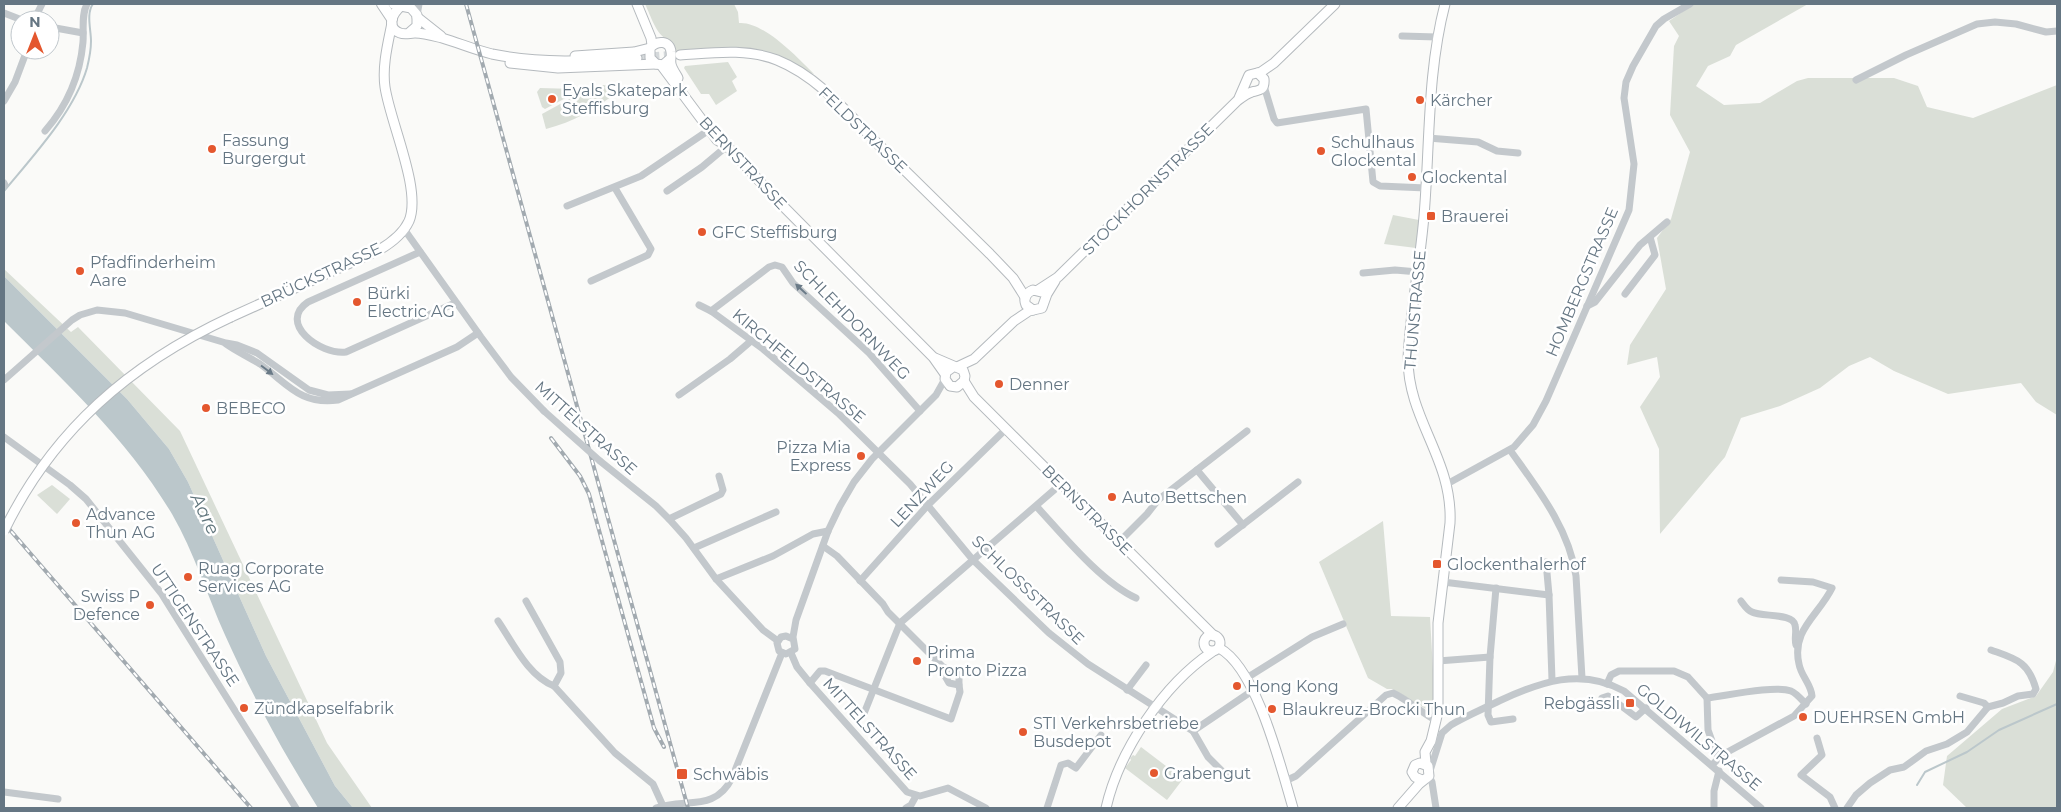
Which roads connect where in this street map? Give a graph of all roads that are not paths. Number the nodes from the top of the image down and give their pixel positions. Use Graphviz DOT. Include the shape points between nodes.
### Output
graph roads {
  1 [pos="87,4"];
  2 [pos="382,4"];
  3 [pos="420,4"];
  4 [pos="1335,4"];
  5 [pos="1445,4"];
  6 [pos="1690,4"];
  7 [pos="402,5"];
  8 [pos="639,7"];
  9 [pos="417,16"];
  10 [pos="392,21"];
  11 [pos="60,30"];
  12 [pos="2057,31"];
  13 [pos="83,33"];
  14 [pos="408,34"];
  15 [pos="1402,36"];
  16 [pos="1437,37"];
  17 [pos="443,38"];
  18 [pos="661,42"];
  19 [pos="651,47"];
  20 [pos="468,48"];
  21 [pos="388,52"];
  22 [pos="680,55"];
  23 [pos="637,58"];
  24 [pos="670,59"];
  25 [pos="23,60"];
  26 [pos="658,64"];
  27 [pos="1856,80"];
  28 [pos="1257,85"];
  29 [pos="4,101"];
  30 [pos="709,130"];
  31 [pos="45,131"];
  32 [pos="1428,138"];
  33 [pos="727,146"];
  34 [pos="1518,153"];
  35 [pos="615,188"];
  36 [pos="1426,188"];
  37 [pos="667,191"];
  38 [pos="567,206"];
  39 [pos="1667,222"];
  40 [pos="404,229"];
  41 [pos="1650,237"];
  42 [pos="420,252"];
  43 [pos="1418,272"];
  44 [pos="1363,273"];
  45 [pos="1058,277"];
  46 [pos="1012,278"];
  47 [pos="591,281"];
  48 [pos="1035,290"];
  49 [pos="1625,294"];
  50 [pos="1046,298"];
  51 [pos="1025,300"];
  52 [pos="455,303"];
  53 [pos="699,305"];
  54 [pos="1587,306"];
  55 [pos="1033,310"];
  56 [pos="711,311"];
  57 [pos="1014,321"];
  58 [pos="478,334"];
  59 [pos="751,341"];
  60 [pos="932,356"];
  61 [pos="974,359"];
  62 [pos="955,367"];
  63 [pos="945,377"];
  64 [pos="4,380"];
  65 [pos="960,382"];
  66 [pos="679,395"];
  67 [pos="936,395"];
  68 [pos="920,411"];
  69 [pos="1006,429"];
  70 [pos="1247,431"];
  71 [pos="4,437"];
  72 [pos="1510,450"];
  73 [pos="878,452"];
  74 [pos="1197,470"];
  75 [pos="719,476"];
  76 [pos="1298,482"];
  77 [pos="1061,484"];
  78 [pos="1447,484"];
  79 [pos="928,505"];
  80 [pos="1036,507"];
  81 [pos="776,512"];
  82 [pos="669,519"];
  83 [pos="1243,525"];
  84 [pos="4,531"];
  85 [pos="828,531"];
  86 [pos="1119,542"];
  87 [pos="1218,544"];
  88 [pos="823,546"];
  89 [pos="694,548"];
  90 [pos="973,560"];
  91 [pos="1546,562"];
  92 [pos="716,579"];
  93 [pos="1780,580"];
  94 [pos="860,581"];
  95 [pos="1443,582"];
  96 [pos="1496,588"];
  97 [pos="1549,595"];
  98 [pos="1136,598"];
  99 [pos="1741,600"];
  100 [pos="526,601"];
  101 [pos="796,620"];
  102 [pos="498,622"];
  103 [pos="1199,622"];
  104 [pos="900,623"];
  105 [pos="1343,624"];
  106 [pos="1214,636"];
  107 [pos="781,638"];
  108 [pos="793,639"];
  109 [pos="1204,642"];
  110 [pos="1796,645"];
  111 [pos="1215,650"];
  112 [pos="1991,650"];
  113 [pos="782,653"];
  114 [pos="791,653"];
  115 [pos="1490,657"];
  116 [pos="1438,661"];
  117 [pos="1196,663"];
  118 [pos="1146,665"];
  119 [pos="943,667"];
  120 [pos="1245,678"];
  121 [pos="1582,678"];
  122 [pos="1552,680"];
  123 [pos="810,683"];
  124 [pos="1607,684"];
  125 [pos="959,685"];
  126 [pos="554,686"];
  127 [pos="873,689"];
  128 [pos="1127,690"];
  129 [pos="1252,691"];
  130 [pos="1960,696"];
  131 [pos="1602,698"];
  132 [pos="1707,698"];
  133 [pos="1806,704"];
  134 [pos="1489,706"];
  135 [pos="1155,707"];
  136 [pos="1988,707"];
  137 [pos="1646,708"];
  138 [pos="863,716"];
  139 [pos="1513,719"];
  140 [pos="1435,725"];
  141 [pos="1193,731"];
  142 [pos="1101,735"];
  143 [pos="1817,738"];
  144 [pos="1436,752"];
  145 [pos="1718,758"];
  146 [pos="1712,765"];
  147 [pos="1424,769"];
  148 [pos="1719,771"];
  149 [pos="1229,778"];
  150 [pos="1285,781"];
  151 [pos="4,792"];
  152 [pos="916,796"];
  153 [pos="1407,796"];
  154 [pos="58,799"];
  155 [pos="659,807"];
  156 [pos="296,808"];
  157 [pos="906,808"];
  158 [pos="986,808"];
  159 [pos="1047,808"];
  160 [pos="1106,808"];
  161 [pos="1293,808"];
  162 [pos="1398,808"];
  163 [pos="1436,808"];
  164 [pos="1714,808"];
  165 [pos="1761,808"];
  166 [pos="1835,808"];
  167 [pos="1847,808"];
  1 -- 13 [label="street"];
  2 -- 10 [label="highway"];
  3 -- 9 [label="street"];
  4 -- 28 [label="main road, STOCKHORNSTRASSE" via="1274,63"];
  5 -- 16 [label="main road, THUNSTRASSE"];
  6 -- 54 [label="street, HOMBERGSTRASSE" via="1656,26 1626,82 1624,98 1634,164 1630,204"];
  7 -- 9 [label="main road" via="414,10"];
  7 -- 10 [label="main road" via="393,14"];
  8 -- 18 [label="main road"];
  8 -- 19 [label="main road"];
  9 -- 14 [label="main road" via="416,26"];
  9 -- 17 [label="main road"];
  10 -- 14 [label="main road" via="396,31"];
  10 -- 21 [label="main road"];
  11 -- 13 [label="street"];
  12 -- 27 [label="street" via="2046,32 2002,22 1978,24"];
  13 -- 31 [label="street" via="73,87 60,113"];
  14 -- 17 [label="main road"];
  14 -- 21 [label="main road" via="398,38"];
  15 -- 16 [label="street"];
  16 -- 32 [label="main road, THUNSTRASSE"];
  17 -- 20 [label="main road"];
  18 -- 19 [label="main road"];
  18 -- 24 [label="main road" via="670,48"];
  19 -- 20 [label="main road" via="634,52 563,56"];
  19 -- 26 [label="main road" via="650,58"];
  20 -- 23 [label="main road" via="546,61"];
  20 -- 26 [label="main road" via="500,61 537,67"];
  21 -- 40 [label="main road" via="385,87 412,200 410,217"];
  22 -- 46 [label="main road, FELDSTRASSE" via="751,54 778,60 802,73 838,103"];
  24 -- 26 [label="main road"];
  24 -- 33 [label="main road" via="678,78"];
  25 -- 29 [label="street"];
  26 -- 30 [label="main road, BERNSTRASSE"];
  28 -- 36 [label="street" via="1270,105 1274,121 1280,124 1366,109 1373,182 1380,186"];
  28 -- 45 [label="main road, STOCKHORNSTRASSE"];
  30 -- 33 [label="main road, BERNSTRASSE"];
  30 -- 35 [label="street" via="641,176"];
  32 -- 34 [label="street" via="1478,142 1497,151"];
  32 -- 36 [label="main road, THUNSTRASSE"];
  33 -- 37 [label="street"];
  33 -- 60 [label="main road, BERNSTRASSE" via="776,200"];
  35 -- 38 [label="street"];
  35 -- 47 [label="street" via="651,249 648,255"];
  36 -- 43 [label="main road, THUNSTRASSE"];
  39 -- 41 [label="street"];
  40 -- 42 [label="street, MITTELSTRASSE"];
  40 -- 84 [label="main road, BRÜCKSTRASSE, bridge" via="379,250 196,334 155,357 121,382 64,438 24,493"];
  41 -- 49 [label="street" via="1655,255"];
  41 -- 54 [label="street" via="1595,302"];
  42 -- 52 [label="street, MITTELSTRASSE"];
  42 -- 52 [label="street" via="308,302 301,309 300,330 325,349 346,352"];
  43 -- 44 [label="street"];
  43 -- 78 [label="main road, THUNSTRASSE" via="1408,355 1410,380 1417,410"];
  45 -- 48 [label="main road, STOCKHORNSTRASSE"];
  45 -- 50 [label="main road, STOCKHORNSTRASSE"];
  46 -- 48 [label="main road, FELDSTRASSE"];
  46 -- 51 [label="main road, FELDSTRASSE"];
  48 -- 50 [label="main road"];
  48 -- 51 [label="main road" via="1028,292"];
  50 -- 55 [label="main road" via="1042,308"];
  51 -- 55 [label="main road" via="1028,308"];
  51 -- 57 [label="main road"];
  52 -- 58 [label="street, MITTELSTRASSE"];
  53 -- 56 [label="street, KIRCHFELDSTRASSE"];
  54 -- 72 [label="street, HOMBERGSTRASSE" via="1546,402 1525,435"];
  55 -- 57 [label="main road"];
  56 -- 59 [label="street, KIRCHFELDSTRASSE"];
  68 -- 56 [label="street, SCHLEHDORNWEG, one-way" via="869,352 782,267 769,267"];
  57 -- 61 [label="main road"];
  58 -- 64 [label="street" via="338,400 328,401 307,398 295,392 260,364 226,343 116,311 97,310 72,320"];
  58 -- 82 [label="street, MITTELSTRASSE, bridge" via="511,377 544,411"];
  59 -- 66 [label="street" via="730,360"];
  59 -- 73 [label="street, KIRCHFELDSTRASSE" via="814,392"];
  60 -- 62 [label="main road, BERNSTRASSE"];
  60 -- 63 [label="main road, BERNSTRASSE"];
  61 -- 62 [label="main road"];
  61 -- 65 [label="main road"];
  62 -- 63 [label="main road" via="948,369"];
  62 -- 65 [label="main road" via="962,369"];
  63 -- 65 [label="main road, BERNSTRASSE"];
  63 -- 67 [label="street"];
  65 -- 67 [label="street"];
  65 -- 69 [label="main road, BERNSTRASSE"];
  67 -- 68 [label="street"];
  68 -- 73 [label="street"];
  69 -- 77 [label="main road, BERNSTRASSE"];
  69 -- 79 [label="street, LENZWEG"];
  70 -- 74 [label="street"];
  71 -- 156 [label="street, UTTIGENSTRASSE" via="82,495 161,593"];
  72 -- 78 [label="street, HOMBERGSTRASSE"];
  72 -- 121 [label="street" via="1550,507 1572,559 1576,576"];
  73 -- 79 [label="street, SCHLOSSSTRASSE"];
  73 -- 85 [label="street" via="850,489"];
  74 -- 83 [label="street"];
  74 -- 86 [label="street" via="1158,500"];
  75 -- 82 [label="street" via="721,494"];
  76 -- 83 [label="street"];
  77 -- 80 [label="street"];
  77 -- 86 [label="main road, BERNSTRASSE"];
  78 -- 95 [label="main road, THUNSTRASSE" via="1450,520"];
  79 -- 90 [label="street, SCHLOSSSTRASSE"];
  79 -- 94 [label="street, LENZWEG"];
  80 -- 90 [label="street"];
  80 -- 98 [label="street" via="1114,585"];
  81 -- 89 [label="street"];
  82 -- 89 [label="street, MITTELSTRASSE"];
  83 -- 87 [label="street"];
  85 -- 88 [label="street"];
  85 -- 92 [label="street" via="818,532 773,556"];
  86 -- 103 [label="main road, BERNSTRASSE"];
  88 -- 94 [label="street"];
  88 -- 101 [label="street"];
  89 -- 92 [label="street, MITTELSTRASSE"];
  90 -- 104 [label="street"];
  90 -- 128 [label="street, SCHLOSSSTRASSE" via="1060,643"];
  91 -- 97 [label="street"];
  92 -- 107 [label="street, MITTELSTRASSE" via="763,630"];
  93 -- 110 [label="street" via="1813,582 1832,588"];
  94 -- 104 [label="street"];
  95 -- 96 [label="street"];
  95 -- 116 [label="main road, THUNSTRASSE"];
  96 -- 97 [label="street"];
  96 -- 115 [label="street"];
  97 -- 122 [label="street"];
  99 -- 110 [label="street" via="1751,612 1769,617 1785,616 1792,620 1796,626"];
  100 -- 126 [label="street" via="560,662 561,673"];
  101 -- 107 [label="street"];
  101 -- 108 [label="street"];
  102 -- 126 [label="street" via="534,672"];
  103 -- 106 [label="main road, BERNSTRASSE"];
  103 -- 109 [label="main road, BERNSTRASSE"];
  104 -- 119 [label="street"];
  104 -- 127 [label="street"];
  105 -- 120 [label="street" via="1312,637"];
  106 -- 109 [label="main road" via="1208,636"];
  106 -- 111 [label="main road" via="1219,641"];
  107 -- 108 [label="street" via="789,636"];
  107 -- 113 [label="street" via="778,648"];
  108 -- 114 [label="street" via="795,646"];
  109 -- 111 [label="main road" via="1206,649"];
  109 -- 117 [label="main road"];
  110 -- 133 [label="street" via="1799,666 1812,691"];
  111 -- 117 [label="main road"];
  111 -- 120 [label="main road" via="1230,656"];
  112 -- 136 [label="street" via="2020,661 2036,689 2033,694"];
  113 -- 114 [label="street"];
  113 -- 155 [label="street" via="724,791 702,803"];
  114 -- 123 [label="street, MITTELSTRASSE"];
  115 -- 116 [label="street"];
  115 -- 134 [label="street"];
  116 -- 140 [label="main road, THUNSTRASSE"];
  117 -- 135 [label="main road"];
  118 -- 128 [label="street"];
  119 -- 125 [label="street" via="950,683"];
  119 -- 125 [label="street" via="959,676"];
  120 -- 129 [label="main road"];
  121 -- 122 [label="street, GOLDIWILSTRASSE"];
  121 -- 124 [label="street, GOLDIWILSTRASSE"];
  122 -- 134 [label="street, GOLDIWILSTRASSE"];
  123 -- 127 [label="street" via="824,670"];
  123 -- 152 [label="street, MITTELSTRASSE" via="900,785"];
  124 -- 132 [label="street" via="1611,675 1619,671 1674,671 1688,677"];
  124 -- 137 [label="street, GOLDIWILSTRASSE" via="1624,691"];
  125 -- 127 [label="street" via="960,692 951,719"];
  126 -- 155 [label="street" via="615,753 653,784"];
  127 -- 138 [label="street"];
  128 -- 135 [label="street, SCHLOSSSTRASSE"];
  129 -- 141 [label="street"];
  129 -- 150 [label="main road"];
  130 -- 136 [label="street"];
  131 -- 137 [label="street" via="1608,696 1636,717"];
  132 -- 133 [label="street" via="1780,690 1791,691"];
  132 -- 145 [label="street" via="1709,737"];
  133 -- 145 [label="street" via="1794,716"];
  134 -- 139 [label="street" via="1491,722"];
  134 -- 144 [label="street, GOLDIWILSTRASSE" via="1448,726 1442,733"];
  135 -- 141 [label="street, SCHLOSSSTRASSE"];
  135 -- 160 [label="main road" via="1122,764"];
  136 -- 167 [label="street" via="1967,732 1926,751 1904,767 1890,770 1856,795"];
  137 -- 146 [label="street, GOLDIWILSTRASSE"];
  140 -- 147 [label="main road" via="1421,748"];
  140 -- 150 [label="street" via="1399,696 1393,693 1386,695 1296,776"];
  141 -- 149 [label="street" via="1208,757"];
  142 -- 159 [label="street" via="1076,768 1068,763 1061,765"];
  143 -- 166 [label="street" via="1822,756 1801,775 1830,797"];
  144 -- 147 [label="street, GOLDIWILSTRASSE"];
  144 -- 147 [label="street, GOLDIWILSTRASSE"];
  145 -- 146 [label="street"];
  146 -- 148 [label="street, GOLDIWILSTRASSE"];
  147 -- 153 [label="main road"];
  147 -- 153 [label="main road" via="1417,779 1413,775"];
  147 -- 163 [label="street" via="1432,782"];
  148 -- 164 [label="street"];
  148 -- 165 [label="street, GOLDIWILSTRASSE"];
  150 -- 161 [label="main road"];
  151 -- 154 [label="street"];
  152 -- 157 [label="street"];
  152 -- 158 [label="street, MITTELSTRASSE" via="945,788"];
  153 -- 162 [label="main road"];
}
